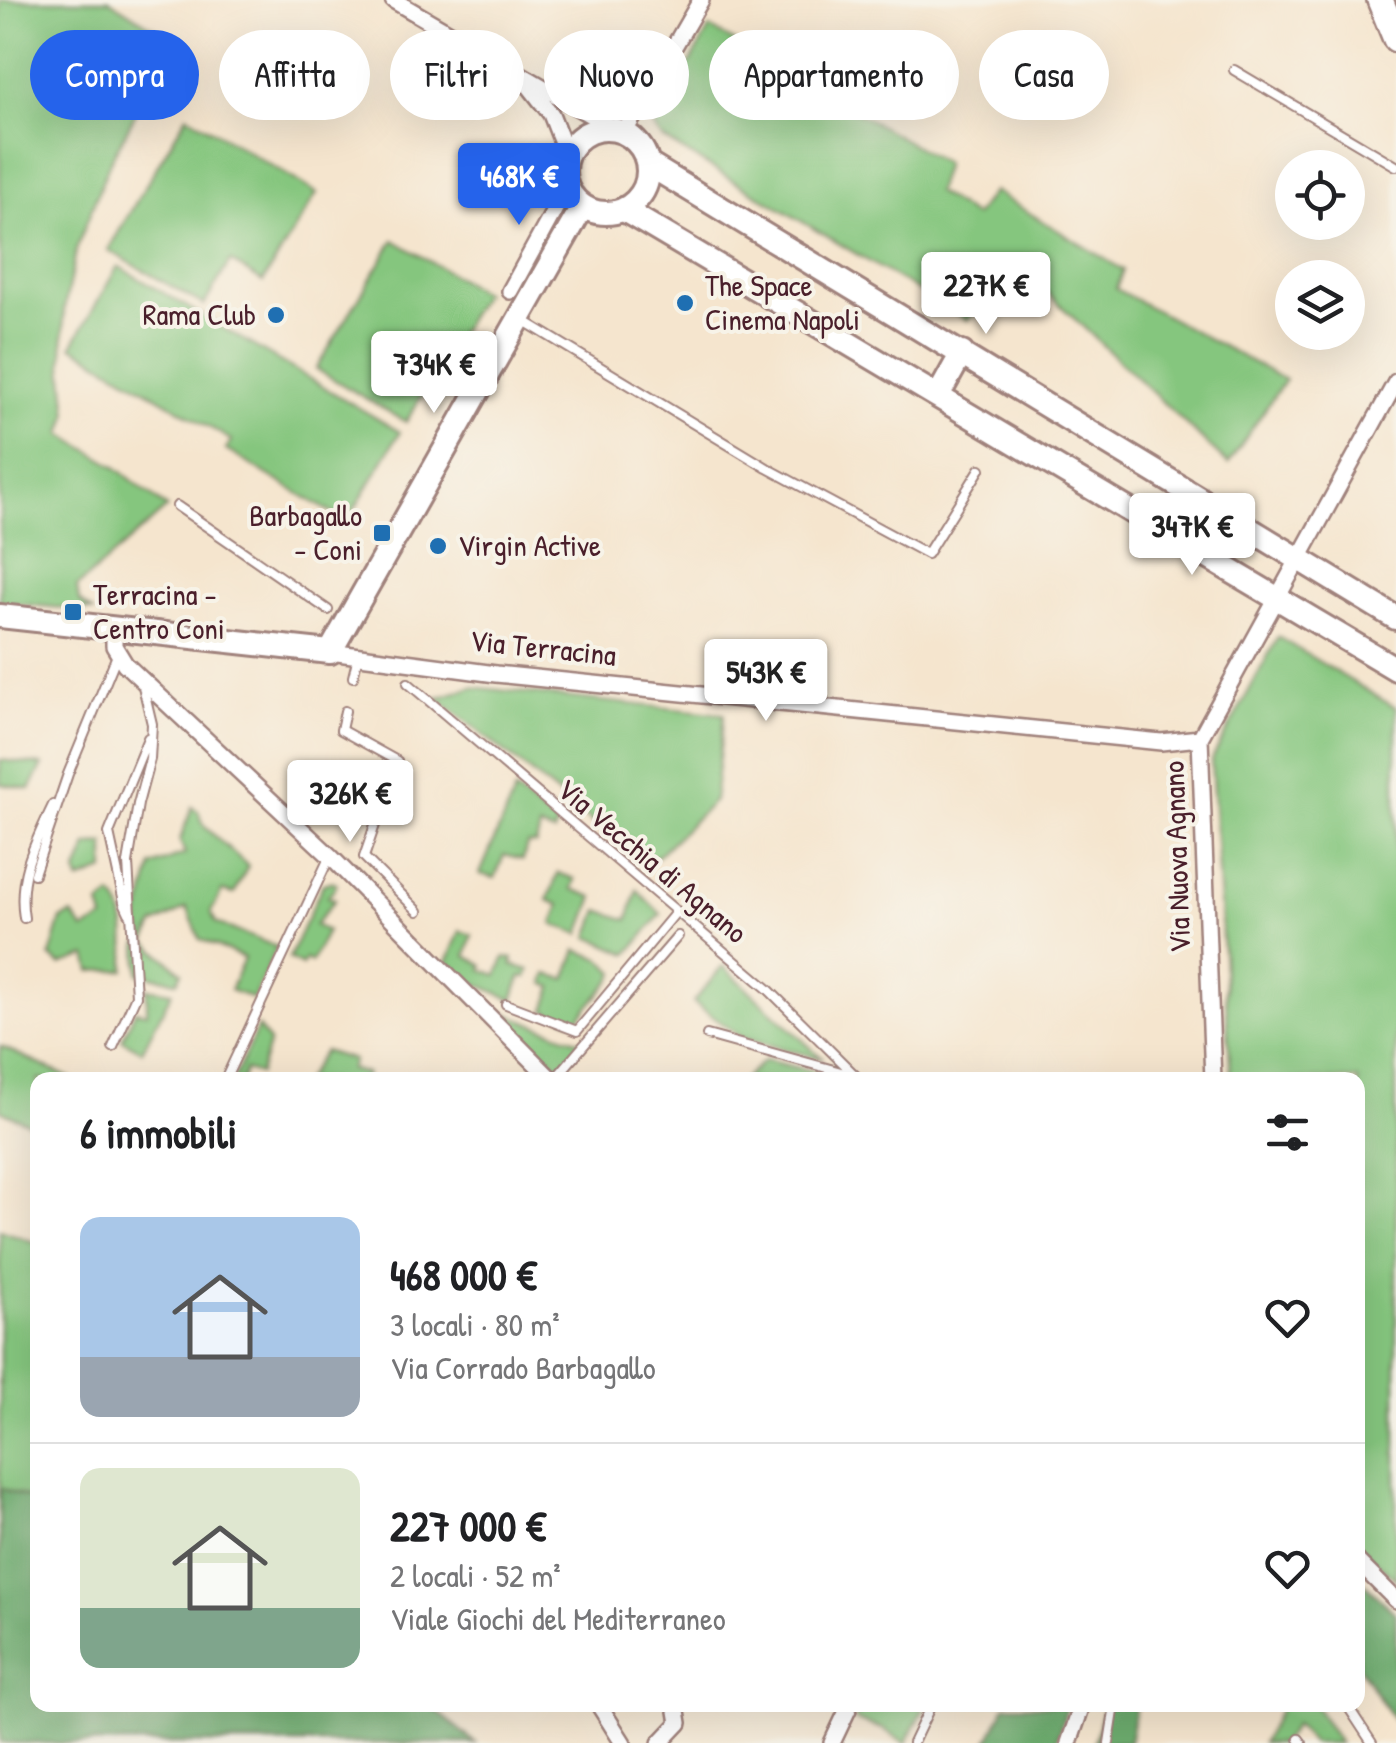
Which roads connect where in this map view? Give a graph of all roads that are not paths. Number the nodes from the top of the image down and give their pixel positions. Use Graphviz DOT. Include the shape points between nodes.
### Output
graph roads {
  1 [pos="393,0"];
  2 [pos="701,0"];
  3 [pos="1380,0"];
  4 [pos="444,30"];
  5 [pos="1396,39"];
  6 [pos="1234,70"];
  7 [pos="524,77"];
  8 [pos="524,82"];
  9 [pos="621,132"];
  10 [pos="540,164"];
  11 [pos="648,164"];
  12 [pos="1396,166"];
  13 [pos="566,171"];
  14 [pos="583,206"];
  15 [pos="624,210"];
  16 [pos="510,291"];
  17 [pos="520,318"];
  18 [pos="962,354"];
  19 [pos="1396,382"];
  20 [pos="938,396"];
  21 [pos="980,469"];
  22 [pos="177,506"];
  23 [pos="1298,557"];
  24 [pos="1276,597"];
  25 [pos="328,610"];
  26 [pos="0,616"];
  27 [pos="1396,618"];
  28 [pos="114,627"];
  29 [pos="330,652"];
  30 [pos="117,655"];
  31 [pos="358,656"];
  32 [pos="1396,669"];
  33 [pos="352,677"];
  34 [pos="141,678"];
  35 [pos="408,683"];
  36 [pos="345,711"];
  37 [pos="152,724"];
  38 [pos="1200,738"];
  39 [pos="68,774"];
  40 [pos="330,856"];
  41 [pos="34,874"];
  42 [pos="418,911"];
  43 [pos="678,911"];
  44 [pos="24,918"];
  45 [pos="133,920"];
  46 [pos="678,936"];
  47 [pos="506,1004"];
  48 [pos="707,1036"];
  49 [pos="113,1047"];
  50 [pos="230,1072"];
  51 [pos="545,1072"];
  52 [pos="560,1072"];
  53 [pos="836,1072"];
  54 [pos="852,1072"];
  55 [pos="1213,1072"];
  56 [pos="1365,1569"];
  57 [pos="1396,1600"];
  58 [pos="603,1712"];
  59 [pos="677,1712"];
  60 [pos="847,1712"];
  61 [pos="928,1712"];
  62 [pos="1080,1712"];
  63 [pos="1114,1712"];
  64 [pos="1352,1712"];
  65 [pos="623,1743"];
  66 [pos="660,1743"];
  67 [pos="832,1743"];
  68 [pos="913,1743"];
  69 [pos="1069,1743"];
  70 [pos="1108,1743"];
  71 [pos="1372,1743"];
  1 -- 4 [label="street"];
  2 -- 9 [label="street"];
  3 -- 5 [label="main road"];
  6 -- 12 [label="lane"];
  7 -- 9 [label="street"];
  8 -- 13 [label="street" via="551,114"];
  9 -- 11 [label="main road"];
  9 -- 13 [label="main road" via="588,133 576,142"];
  10 -- 13 [label="street"];
  11 -- 15 [label="main road" via="644,191"];
  11 -- 18 [label="main road"];
  13 -- 14 [label="main road"];
  13 -- 16 [label="street"];
  14 -- 15 [label="main road"];
  14 -- 17 [label="main road"];
  15 -- 20 [label="main road"];
  17 -- 21 [label="lane" via="767,468 927,554"];
  17 -- 29 [label="main road"];
  18 -- 20 [label="main road"];
  18 -- 23 [label="main road"];
  19 -- 23 [label="street, Via Nuova Agnano"];
  20 -- 24 [label="main road"];
  22 -- 25 [label="lane"];
  23 -- 24 [label="street, Via Nuova Agnano"];
  23 -- 27 [label="main road"];
  24 -- 32 [label="main road"];
  24 -- 38 [label="street, Via Nuova Agnano"];
  26 -- 28 [label="main road, Via Terracina"];
  28 -- 29 [label="main road, Via Terracina"];
  28 -- 30 [label="street"];
  29 -- 31 [label="street, Via Terracina"];
  30 -- 34 [label="street"];
  30 -- 39 [label="lane"];
  31 -- 33 [label="lane"];
  31 -- 38 [label="street, Via Terracina" via="1162,742"];
  34 -- 37 [label="lane"];
  34 -- 40 [label="street"];
  35 -- 43 [label="lane, Via Vecchia di Agnano"];
  36 -- 42 [label="lane" via="341,730 397,761 364,857"];
  37 -- 45 [label="lane" via="128,863"];
  37 -- 45 [label="lane" via="109,833"];
  38 -- 55 [label="street, Via Nuova Agnano"];
  39 -- 41 [label="lane"];
  39 -- 44 [label="lane" via="24,870"];
  40 -- 50 [label="lane"];
  40 -- 51 [label="street"];
  43 -- 47 [label="lane" via="578,1031"];
  43 -- 54 [label="lane, Via Vecchia di Agnano"];
  45 -- 49 [label="lane" via="136,996"];
  46 -- 52 [label="lane"];
  48 -- 53 [label="lane"];
  56 -- 57 [label="street"];
  58 -- 65 [label="street"];
  59 -- 66 [label="street" via="679,1723"];
  60 -- 67 [label="street"];
  61 -- 68 [label="lane"];
  62 -- 69 [label="street"];
  63 -- 70 [label="lane"];
  64 -- 71 [label="lane"];
}
